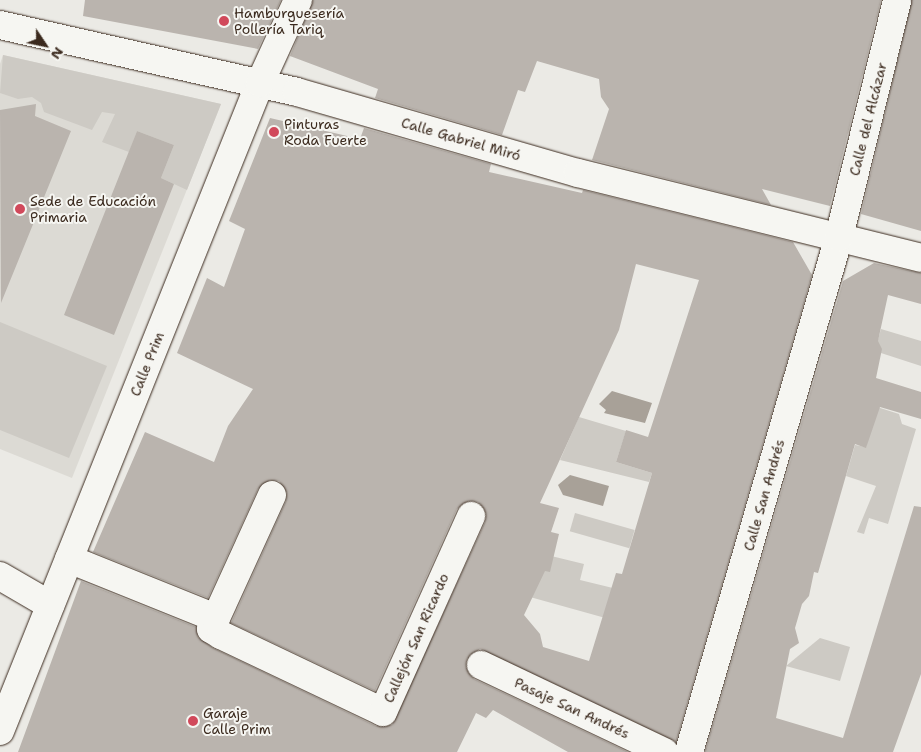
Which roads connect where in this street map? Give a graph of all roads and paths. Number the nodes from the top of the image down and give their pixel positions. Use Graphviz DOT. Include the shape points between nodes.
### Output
graph roads {
  1 [pos="298,0"];
  2 [pos="897,0"];
  3 [pos="0,25"];
  4 [pos="260,84"];
  5 [pos="838,237"];
  6 [pos="921,258"];
  7 [pos="272,495"];
  8 [pos="471,516"];
  9 [pos="69,559"];
  10 [pos="0,576"];
  11 [pos="50,605"];
  12 [pos="216,618"];
  13 [pos="480,665"];
  14 [pos="0,731"];
  15 [pos="664,752"];
  16 [pos="689,752"];
  1 -- 4 [label="street, Calle Prim"];
  2 -- 5 [label="street, Calle del Alcázar"];
  3 -- 4 [label="street, Calle Gabriel Miró"];
  4 -- 5 [label="street, Calle Gabriel Miró" via="578,173"];
  4 -- 9 [label="street, Calle Prim"];
  5 -- 6 [label="street, Calle Gabriel Miró"];
  5 -- 16 [label="street, Calle San Andrés"];
  7 -- 12 [label="street"];
  8 -- 12 [label="street, Callejón San Ricardo" via="383,712 221,635 211,629"];
  9 -- 11 [label="street, Calle Prim"];
  9 -- 12 [label="street"];
  10 -- 11 [label="street"];
  11 -- 14 [label="street, Calle Prim"];
  13 -- 15 [label="street, Pasaje San Andrés"];
}
